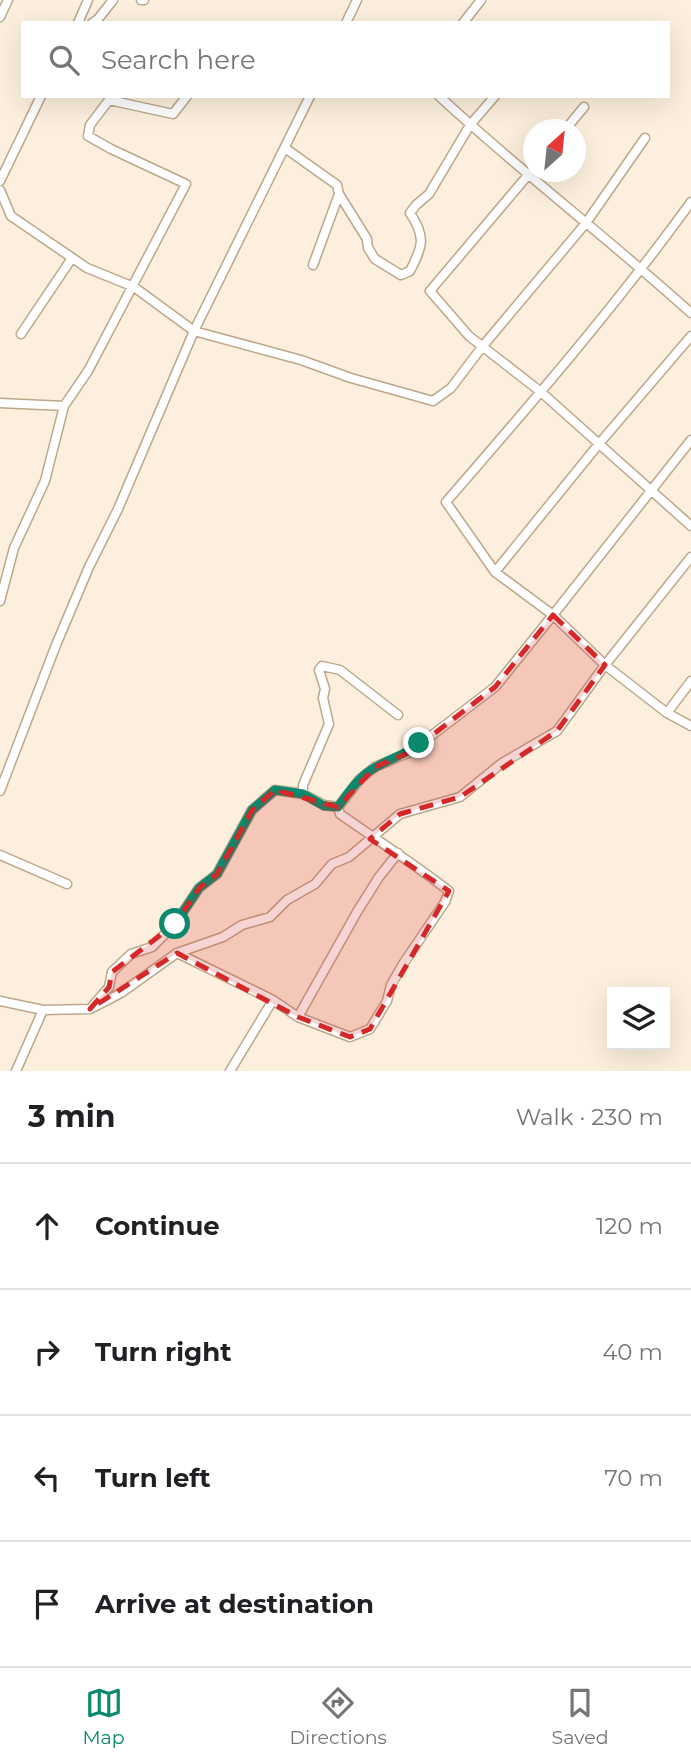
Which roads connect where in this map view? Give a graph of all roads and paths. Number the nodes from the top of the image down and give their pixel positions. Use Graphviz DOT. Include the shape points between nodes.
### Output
graph roads {
  1 [pos="8,0"];
  2 [pos="88,0"];
  3 [pos="113,0"];
  4 [pos="357,0"];
  5 [pos="481,0"];
  6 [pos="0,17"];
  7 [pos="79,21"];
  8 [pos="95,21"];
  9 [pos="347,21"];
  10 [pos="465,21"];
  11 [pos="40,98"];
  12 [pos="185,98"];
  13 [pos="309,98"];
  14 [pos="441,98"];
  15 [pos="493,98"];
  16 [pos="584,107"];
  17 [pos="574,119"];
  18 [pos="470,125"];
  19 [pos="645,138"];
  20 [pos="285,148"];
  21 [pos="523,172"];
  22 [pos="0,181"];
  23 [pos="523,181"];
  24 [pos="535,182"];
  25 [pos="0,190"];
  26 [pos="340,194"];
  27 [pos="691,202"];
  28 [pos="586,223"];
  29 [pos="72,258"];
  30 [pos="313,265"];
  31 [pos="643,270"];
  32 [pos="134,287"];
  33 [pos="691,313"];
  34 [pos="194,331"];
  35 [pos="21,334"];
  36 [pos="691,336"];
  37 [pos="482,347"];
  38 [pos="541,392"];
  39 [pos="0,403"];
  40 [pos="64,406"];
  41 [pos="691,440"];
  42 [pos="598,445"];
  43 [pos="650,491"];
  44 [pos="691,526"];
  45 [pos="691,557"];
  46 [pos="495,572"];
  47 [pos="0,601"];
  48 [pos="553,615"];
  49 [pos="605,665"];
  50 [pos="691,681"];
  51 [pos="667,713"];
  52 [pos="398,715"];
  53 [pos="691,726"];
  54 [pos="0,791"];
  55 [pos="303,794"];
  56 [pos="338,807"];
  57 [pos="374,836"];
  58 [pos="398,853"];
  59 [pos="0,855"];
  60 [pos="67,884"];
  61 [pos="177,953"];
  62 [pos="273,1000"];
  63 [pos="0,1001"];
  64 [pos="90,1009"];
  65 [pos="43,1010"];
  66 [pos="298,1017"];
  67 [pos="16,1071"];
  68 [pos="230,1071"];
  1 -- 6 [label="street"];
  2 -- 7 [label="street"];
  3 -- 8 [label="street"];
  4 -- 9 [label="street"];
  5 -- 10 [label="street"];
  11 -- 22 [label="street"];
  12 -- 32 [label="street" via="173,114 109,100 90,125 88,136 187,184"];
  13 -- 20 [label="street"];
  14 -- 18 [label="street"];
  15 -- 18 [label="street"];
  16 -- 17 [label="street"];
  18 -- 21 [label="street"];
  18 -- 26 [label="street" via="429,194 410,214 422,235 410,271 401,275 375,258"];
  19 -- 28 [label="street"];
  20 -- 26 [label="street" via="337,185"];
  20 -- 34 [label="street"];
  23 -- 37 [label="street" via="430,291"];
  24 -- 28 [label="street"];
  25 -- 29 [label="street" via="11,216"];
  26 -- 30 [label="street"];
  27 -- 31 [label="street"];
  28 -- 31 [label="street"];
  28 -- 37 [label="street"];
  29 -- 32 [label="street"];
  29 -- 35 [label="street"];
  31 -- 33 [label="street"];
  31 -- 38 [label="street"];
  32 -- 34 [label="street"];
  32 -- 40 [label="street"];
  34 -- 37 [label="street" via="433,401 452,388"];
  34 -- 54 [label="street" via="56,645"];
  36 -- 42 [label="street"];
  37 -- 38 [label="street"];
  38 -- 42 [label="street"];
  38 -- 46 [label="street" via="446,502"];
  39 -- 40 [label="street"];
  40 -- 47 [label="street" via="45,481 14,548"];
  41 -- 43 [label="street"];
  42 -- 43 [label="street"];
  42 -- 46 [label="street"];
  43 -- 44 [label="street"];
  43 -- 48 [label="street"];
  45 -- 49 [label="street"];
  46 -- 48 [label="street"];
  48 -- 49 [label="street"];
  48 -- 56 [label="street" via="495,687 410,752 375,767"];
  49 -- 51 [label="street"];
  49 -- 57 [label="street" via="557,731 502,763 460,797 400,814"];
  50 -- 51 [label="street"];
  51 -- 53 [label="street"];
  52 -- 55 [label="street" via="340,670 321,666 328,724"];
  55 -- 56 [label="street" via="324,806"];
  55 -- 64 [label="street" via="275,790 252,810 217,874 199,888 175,924 152,947 131,954 111,972 109,987"];
  56 -- 57 [label="street" via="341,814"];
  57 -- 58 [label="street"];
  57 -- 61 [label="street" via="349,857 332,864 315,884 287,900 270,917"];
  58 -- 66 [label="street" via="357,912"];
  58 -- 66 [label="street" via="449,891 403,964 370,1029 350,1037"];
  59 -- 60 [label="street"];
  61 -- 62 [label="street"];
  61 -- 64 [label="street"];
  62 -- 66 [label="street"];
  62 -- 68 [label="street"];
  63 -- 65 [label="street"];
  64 -- 65 [label="street"];
  65 -- 67 [label="street"];
}
